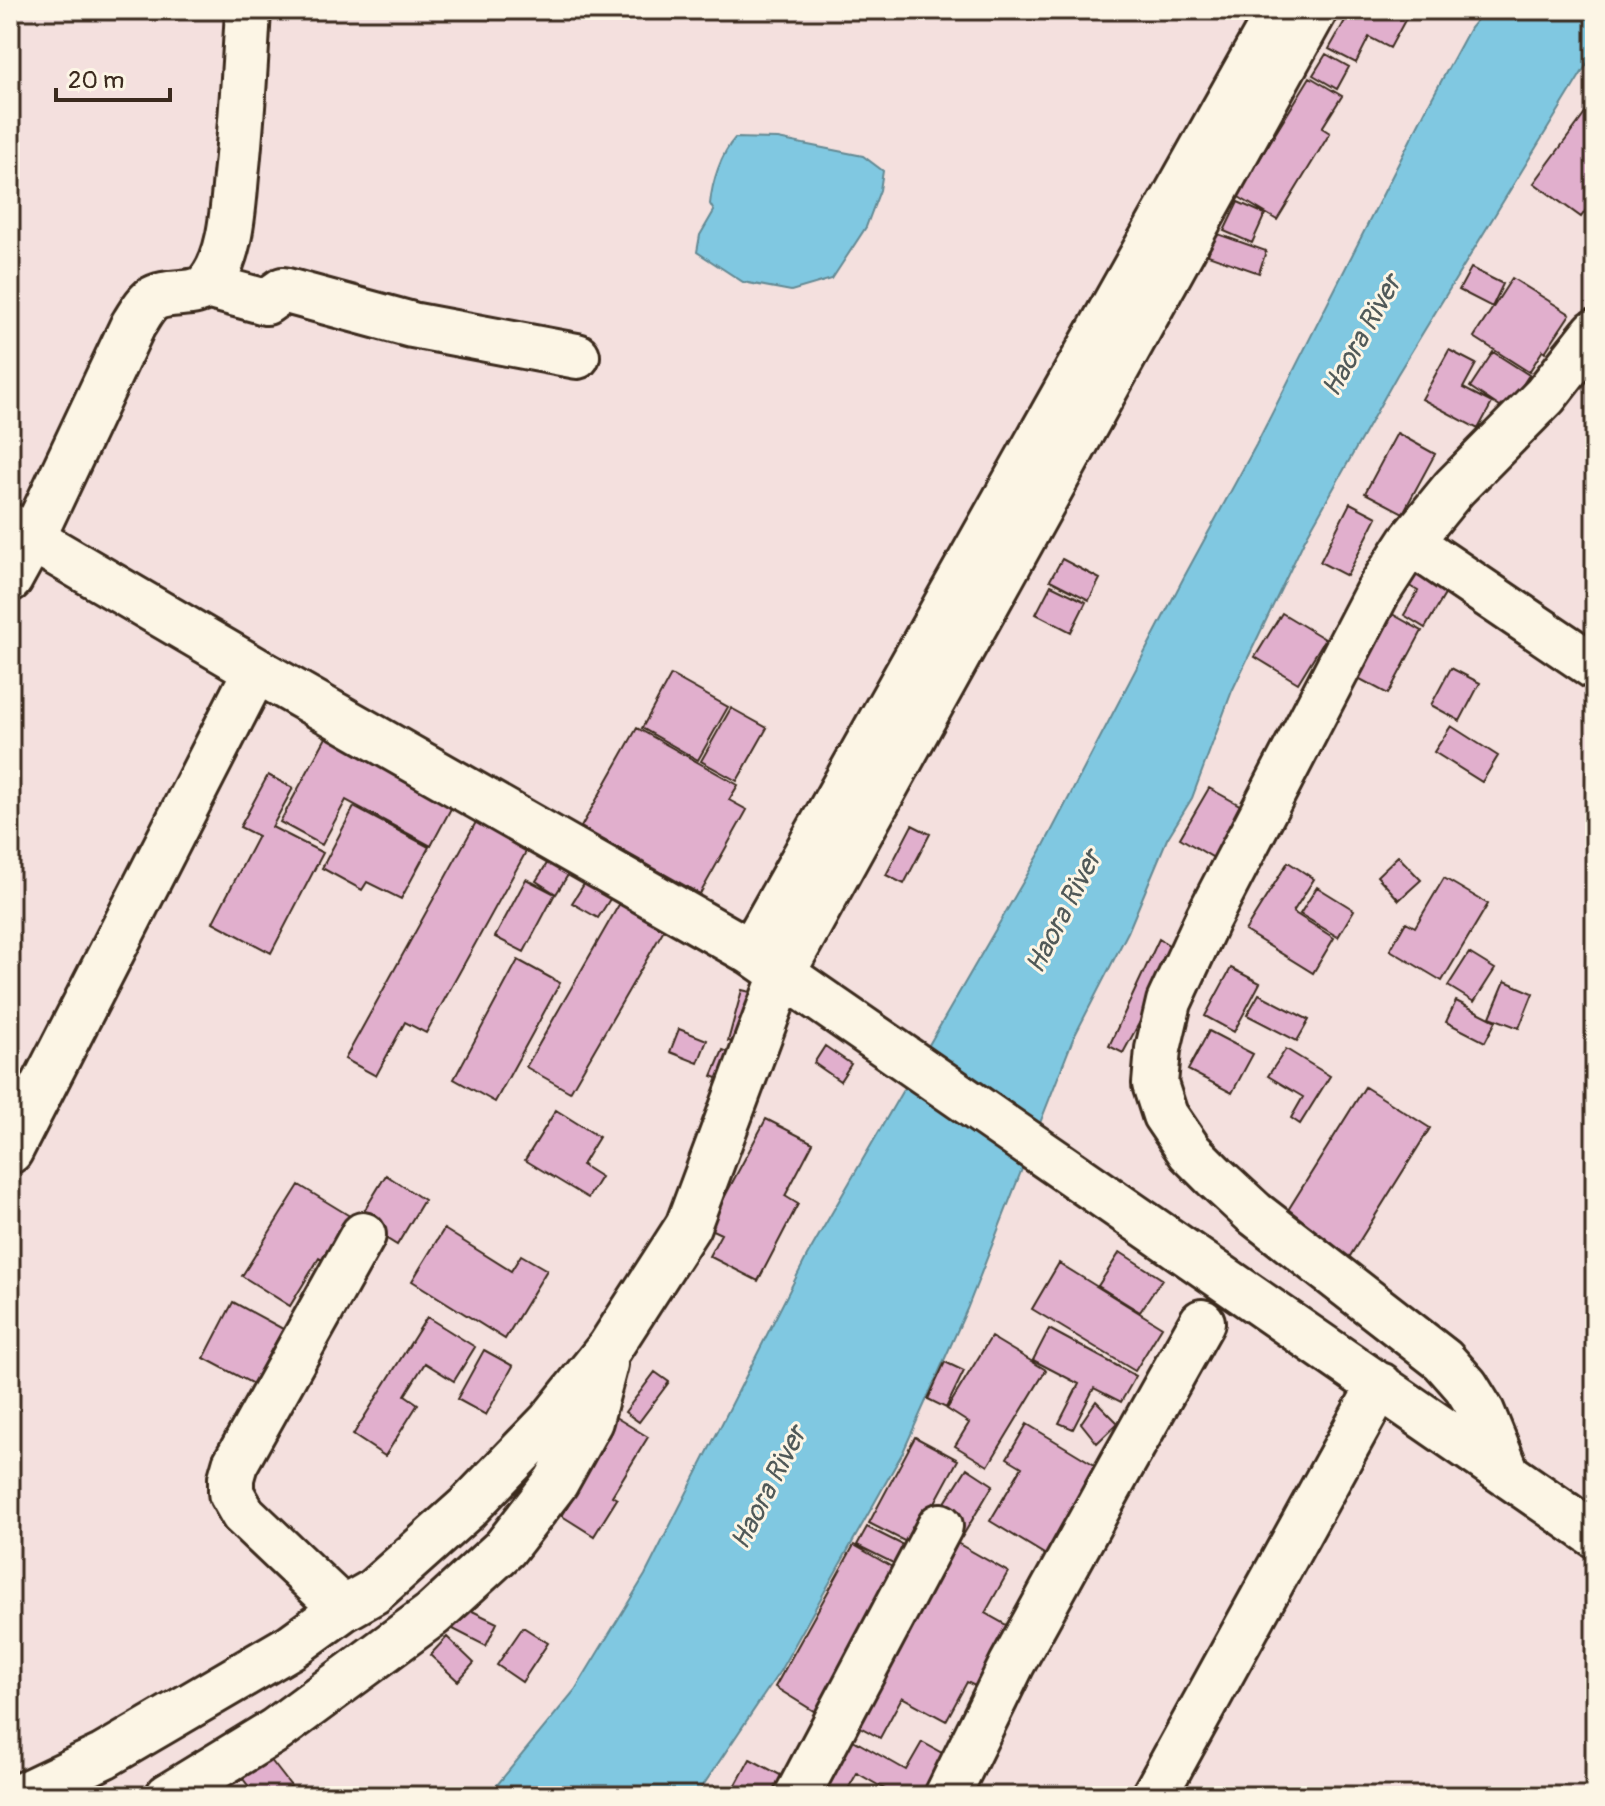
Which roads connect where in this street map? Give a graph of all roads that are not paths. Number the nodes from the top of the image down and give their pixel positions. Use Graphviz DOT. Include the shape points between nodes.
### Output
graph roads {
  1 [pos="248,10"];
  2 [pos="1280,10"];
  3 [pos="1315,10"];
  4 [pos="207,286"];
  5 [pos="1595,332"];
  6 [pos="577,356"];
  7 [pos="21,532"];
  8 [pos="1410,542"];
  9 [pos="10,579"];
  10 [pos="1595,667"];
  11 [pos="256,670"];
  12 [pos="767,962"];
  13 [pos="10,1151"];
  14 [pos="363,1235"];
  15 [pos="1202,1322"];
  16 [pos="610,1347"];
  17 [pos="1380,1385"];
  18 [pos="1507,1473"];
  19 [pos="940,1526"];
  20 [pos="1595,1535"];
  21 [pos="343,1609"];
  22 [pos="20,1796"];
  23 [pos="168,1796"];
  24 [pos="797,1796"];
  25 [pos="947,1796"];
  26 [pos="1154,1796"];
  1 -- 4 [label="street" via="231,223"];
  2 -- 12 [label="street" via="827,814"];
  3 -- 12 [label="street"];
  4 -- 6 [label="street" via="266,302 283,290 412,325"];
  4 -- 7 [label="street" via="154,298 143,308"];
  5 -- 8 [label="street" via="1545,396 1454,488"];
  7 -- 9 [label="street"];
  7 -- 11 [label="street"];
  8 -- 10 [label="street"];
  8 -- 18 [label="street" via="1377,593 1208,918 1169,1002 1155,1084 1165,1115 1214,1176 1443,1360 1482,1412"];
  11 -- 12 [label="street"];
  11 -- 13 [label="street"];
  12 -- 16 [label="street" via="688,1226"];
  12 -- 17 [label="street"];
  14 -- 21 [label="street" via="231,1478 231,1493 243,1514"];
  15 -- 25 [label="street" via="1012,1664"];
  16 -- 21 [label="street" via="550,1422 467,1508 373,1592"];
  16 -- 23 [label="street" via="590,1421 556,1482 505,1548 433,1614 276,1730"];
  17 -- 18 [label="street"];
  17 -- 26 [label="street"];
  18 -- 20 [label="street"];
  19 -- 24 [label="street"];
  21 -- 22 [label="street" via="292,1646 104,1756"];
}
